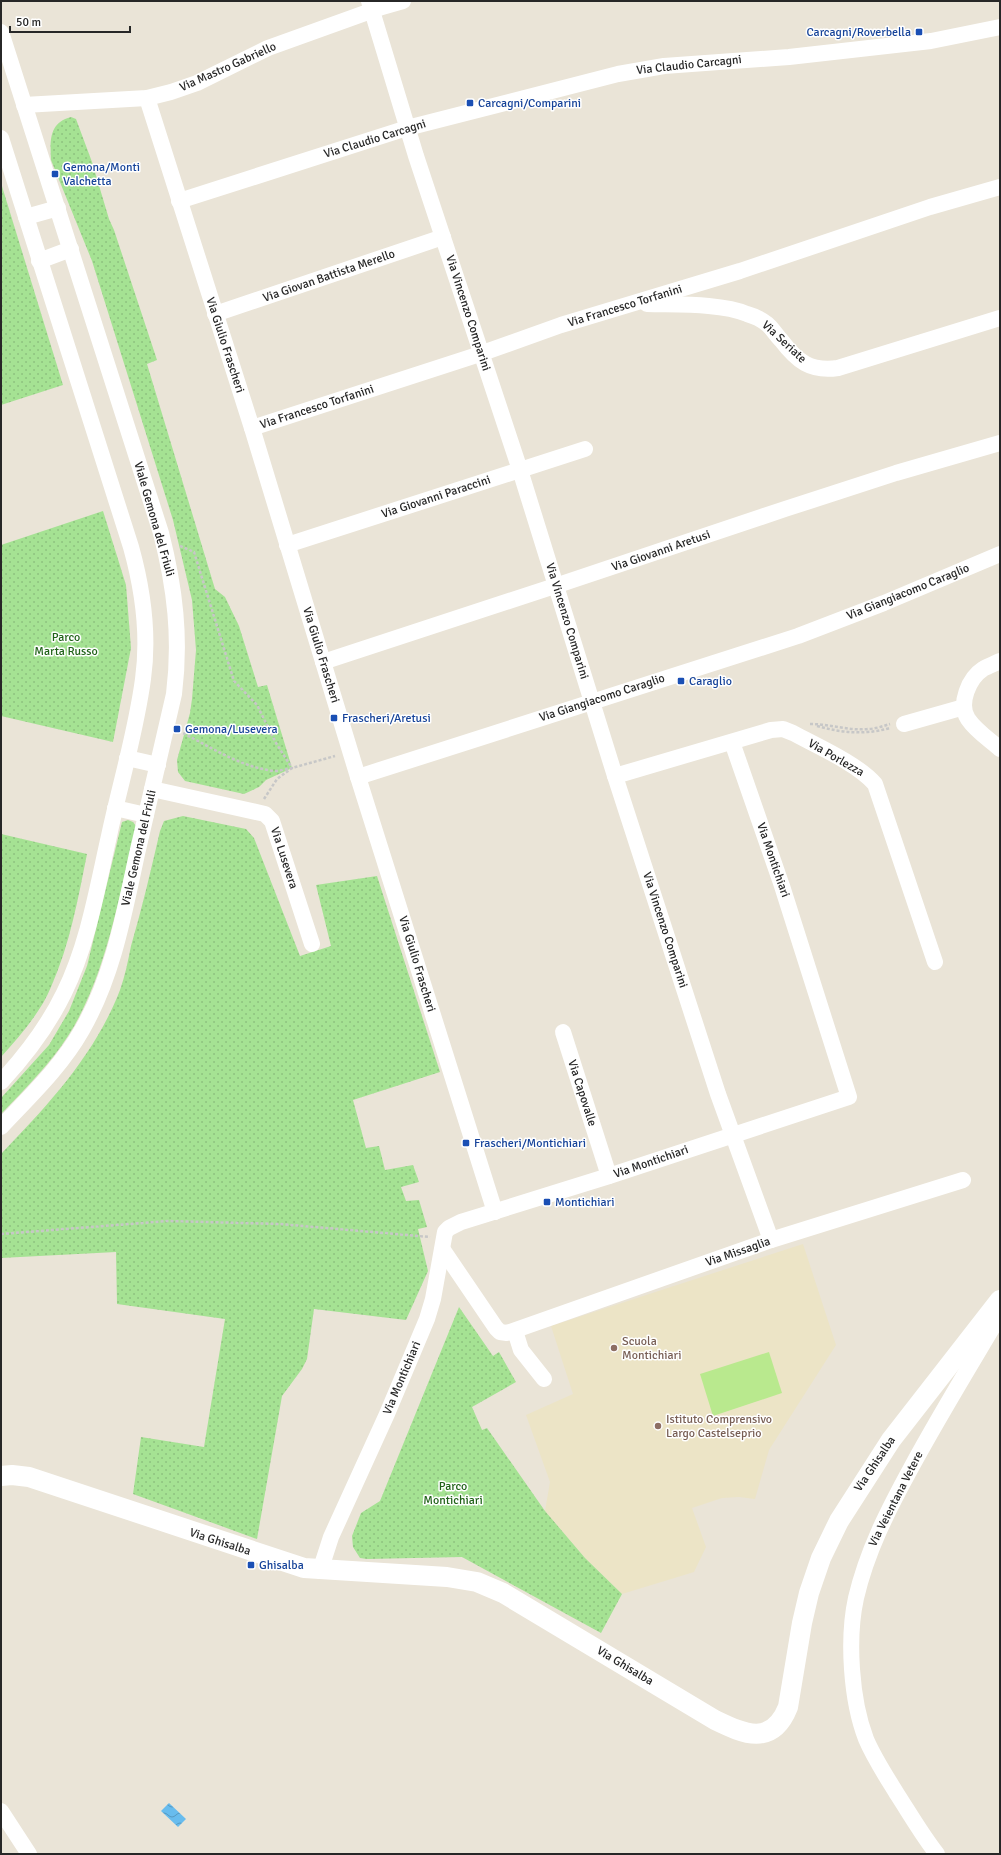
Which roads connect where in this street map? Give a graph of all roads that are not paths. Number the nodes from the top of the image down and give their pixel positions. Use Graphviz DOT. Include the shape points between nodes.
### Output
graph roads {
  1 [pos="403,1"];
  2 [pos="370,6"];
  3 [pos="1000,27"];
  4 [pos="1,32"];
  5 [pos="147,98"];
  6 [pos="24,105"];
  7 [pos="407,128"];
  8 [pos="1,138"];
  9 [pos="1000,187"];
  10 [pos="179,201"];
  11 [pos="58,208"];
  12 [pos="26,218"];
  13 [pos="443,237"];
  14 [pos="71,250"];
  15 [pos="39,260"];
  16 [pos="633,304"];
  17 [pos="215,314"];
  18 [pos="1000,318"];
  19 [pos="482,353"];
  20 [pos="252,428"];
  21 [pos="1000,443"];
  22 [pos="585,449"];
  23 [pos="520,470"];
  24 [pos="287,545"];
  25 [pos="1000,554"];
  26 [pos="555,586"];
  27 [pos="323,662"];
  28 [pos="1000,662"];
  29 [pos="591,701"];
  30 [pos="964,707"];
  31 [pos="904,724"];
  32 [pos="732,742"];
  33 [pos="1000,749"];
  34 [pos="127,758"];
  35 [pos="158,765"];
  36 [pos="615,776"];
  37 [pos="358,777"];
  38 [pos="152,789"];
  39 [pos="115,808"];
  40 [pos="146,815"];
  41 [pos="312,944"];
  42 [pos="935,962"];
  43 [pos="563,1032"];
  44 [pos="1,1082"];
  45 [pos="1,1127"];
  46 [pos="733,1135"];
  47 [pos="609,1176"];
  48 [pos="963,1180"];
  49 [pos="495,1212"];
  50 [pos="770,1240"];
  51 [pos="444,1244"];
  52 [pos="1000,1300"];
  53 [pos="1000,1309"];
  54 [pos="515,1331"];
  55 [pos="544,1379"];
  56 [pos="1,1476"];
  57 [pos="320,1571"];
  58 [pos="1,1811"];
  59 [pos="29,1854"];
  60 [pos="937,1854"];
  1 -- 2 [label="street, Via Mastro Gabriello"];
  2 -- 5 [label="street, Via Mastro Gabriello" via="268,48 188,86"];
  2 -- 7 [label="street, Via Vincenzo Comparini"];
  3 -- 7 [label="street, Via Claudio Carcagni" via="931,40 789,57 705,62 636,70"];
  4 -- 6 [label="street, Viale Gemona del Friuli"];
  5 -- 6 [label="street, Via Mastro Gabriello"];
  5 -- 10 [label="street, Via Giulio Frascheri"];
  6 -- 11 [label="street, Viale Gemona del Friuli"];
  7 -- 10 [label="street, Via Claudio Carcagni"];
  7 -- 13 [label="street, Via Vincenzo Comparini"];
  8 -- 12 [label="street"];
  9 -- 16 [label="street, Via Francesco Torfanini" via="930,207"];
  10 -- 17 [label="street, Via Giulio Frascheri"];
  11 -- 12 [label="street"];
  11 -- 14 [label="street, Viale Gemona del Friuli"];
  12 -- 15 [label="street"];
  13 -- 17 [label="street, Via Giovan Battista Merello"];
  13 -- 19 [label="street, Via Vincenzo Comparini"];
  14 -- 15 [label="street"];
  14 -- 35 [label="street, Viale Gemona del Friuli" via="161,533 172,584 178,638 178,666"];
  15 -- 34 [label="street" via="137,567 144,619 145,653 140,698"];
  16 -- 18 [label="street, Via Seriate" via="719,308 745,313 767,324 801,361 811,367 825,370"];
  16 -- 19 [label="street, Via Francesco Torfanini" via="561,325"];
  17 -- 20 [label="street, Via Giulio Frascheri"];
  19 -- 20 [label="street, Via Francesco Torfanini"];
  19 -- 23 [label="street, Via Vincenzo Comparini"];
  20 -- 24 [label="street, Via Giulio Frascheri"];
  21 -- 26 [label="street, Via Giovanni Aretusi" via="896,473"];
  22 -- 23 [label="street, Via Giovanni Paraccini"];
  23 -- 24 [label="street, Via Giovanni Paraccini"];
  23 -- 26 [label="street, Via Vincenzo Comparini"];
  24 -- 27 [label="street, Via Giulio Frascheri"];
  25 -- 29 [label="street, Via Giangiacomo Caraglio" via="798,636"];
  26 -- 27 [label="street, Via Giovanni Aretusi"];
  26 -- 29 [label="street, Via Vincenzo Comparini"];
  27 -- 37 [label="street, Via Giulio Frascheri"];
  28 -- 30 [label="street" via="977,674 968,688"];
  29 -- 36 [label="street, Via Vincenzo Comparini"];
  29 -- 37 [label="street, Via Giangiacomo Caraglio"];
  30 -- 31 [label="street"];
  30 -- 33 [label="street" via="969,720"];
  32 -- 36 [label="street, Via Porlezza"];
  32 -- 42 [label="street, Via Porlezza" via="783,729 870,778 875,784"];
  32 -- 46 [label="street, Via Montichiari" via="782,886 848,1097"];
  34 -- 35 [label="street"];
  34 -- 39 [label="street"];
  35 -- 38 [label="street, Viale Gemona del Friuli"];
  36 -- 46 [label="street, Via Vincenzo Comparini"];
  37 -- 49 [label="street, Via Giulio Frascheri"];
  38 -- 40 [label="street, Viale Gemona del Friuli"];
  38 -- 41 [label="street, Via Lusevera" via="256,811 272,821"];
  39 -- 40 [label="street"];
  39 -- 44 [label="street" via="88,929 72,975 55,1012 39,1037"];
  40 -- 45 [label="street, Viale Gemona del Friuli" via="118,939 95,1006 58,1066"];
  43 -- 47 [label="street, Via Capovalle"];
  46 -- 47 [label="street, Via Montichiari"];
  46 -- 50 [label="street, Via Vincenzo Comparini"];
  47 -- 49 [label="street, Via Montichiari"];
  48 -- 50 [label="street, Via Missaglia"];
  49 -- 51 [label="street, Via Montichiari" via="449,1228 445,1232"];
  50 -- 54 [label="street, Via Missaglia"];
  51 -- 54 [label="street" via="497,1330 506,1333"];
  51 -- 57 [label="street, Via Montichiari" via="427,1319 331,1537"];
  52 -- 57 [label="street, Via Ghisalba" via="891,1440 839,1521 821,1558 809,1593 788,1707 779,1723 766,1732 748,1734 715,1720 503,1593 477,1582 435,1576"];
  53 -- 60 [label="street, Via Veientana Vetere" via="993,1327 920,1450 884,1518 870,1551 855,1600 852,1669 863,1729 879,1765"];
  54 -- 55 [label="street" via="522,1350"];
  56 -- 57 [label="street, Via Ghisalba" via="29,1477 276,1560"];
  58 -- 59 [label="street"];
}
